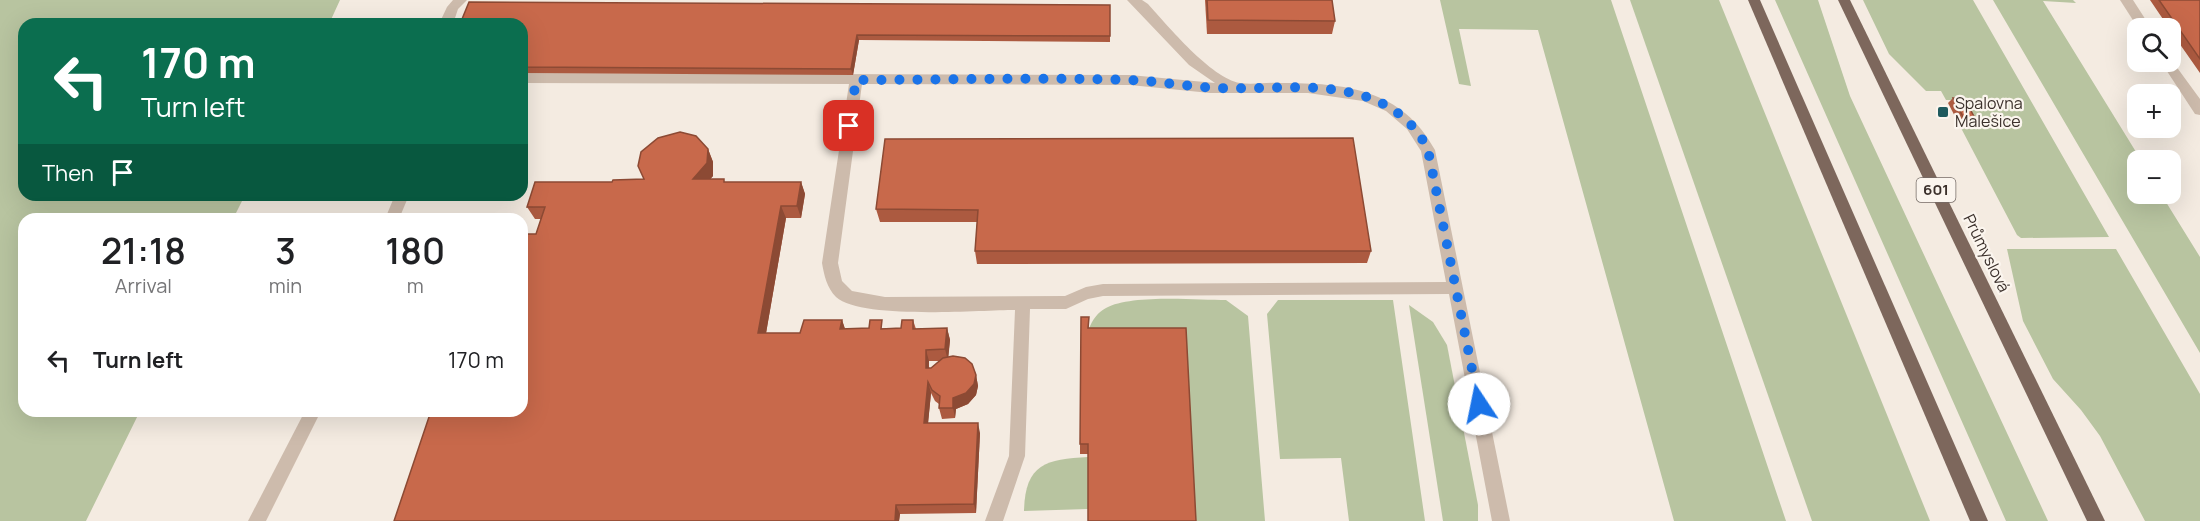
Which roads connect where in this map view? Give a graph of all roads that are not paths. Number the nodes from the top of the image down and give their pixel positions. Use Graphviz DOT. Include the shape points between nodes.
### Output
graph roads {
  1 [pos="461,0"];
  2 [pos="1132,0"];
  3 [pos="1844,0"];
  4 [pos="2126,0"];
  5 [pos="1753,2"];
  6 [pos="449,18"];
  7 [pos="2138,18"];
  8 [pos="2175,72"];
  9 [pos="528,78"];
  10 [pos="856,80"];
  11 [pos="1246,88"];
  12 [pos="2200,110"];
  13 [pos="1456,288"];
  14 [pos="1023,303"];
  15 [pos="310,417"];
  16 [pos="257,521"];
  17 [pos="994,521"];
  18 [pos="1501,521"];
  19 [pos="1979,521"];
  20 [pos="2097,521"];
  1 -- 6 [label="lane"];
  2 -- 11 [label="lane" via="1203,69 1215,78"];
  3 -- 20 [label="main road, Průmyslová / 601"];
  4 -- 7 [label="lane"];
  5 -- 19 [label="main road"];
  8 -- 12 [label="lane"];
  9 -- 10 [label="lane"];
  10 -- 11 [label="lane" via="1130,80"];
  10 -- 14 [label="lane" via="830,263 837,288 847,297 885,304"];
  11 -- 13 [label="lane" via="1339,90 1379,102 1412,126 1428,150"];
  13 -- 14 [label="lane" via="1103,290 1066,302"];
  13 -- 18 [label="lane"];
  14 -- 17 [label="lane" via="1017,456"];
  15 -- 16 [label="lane"];
}
